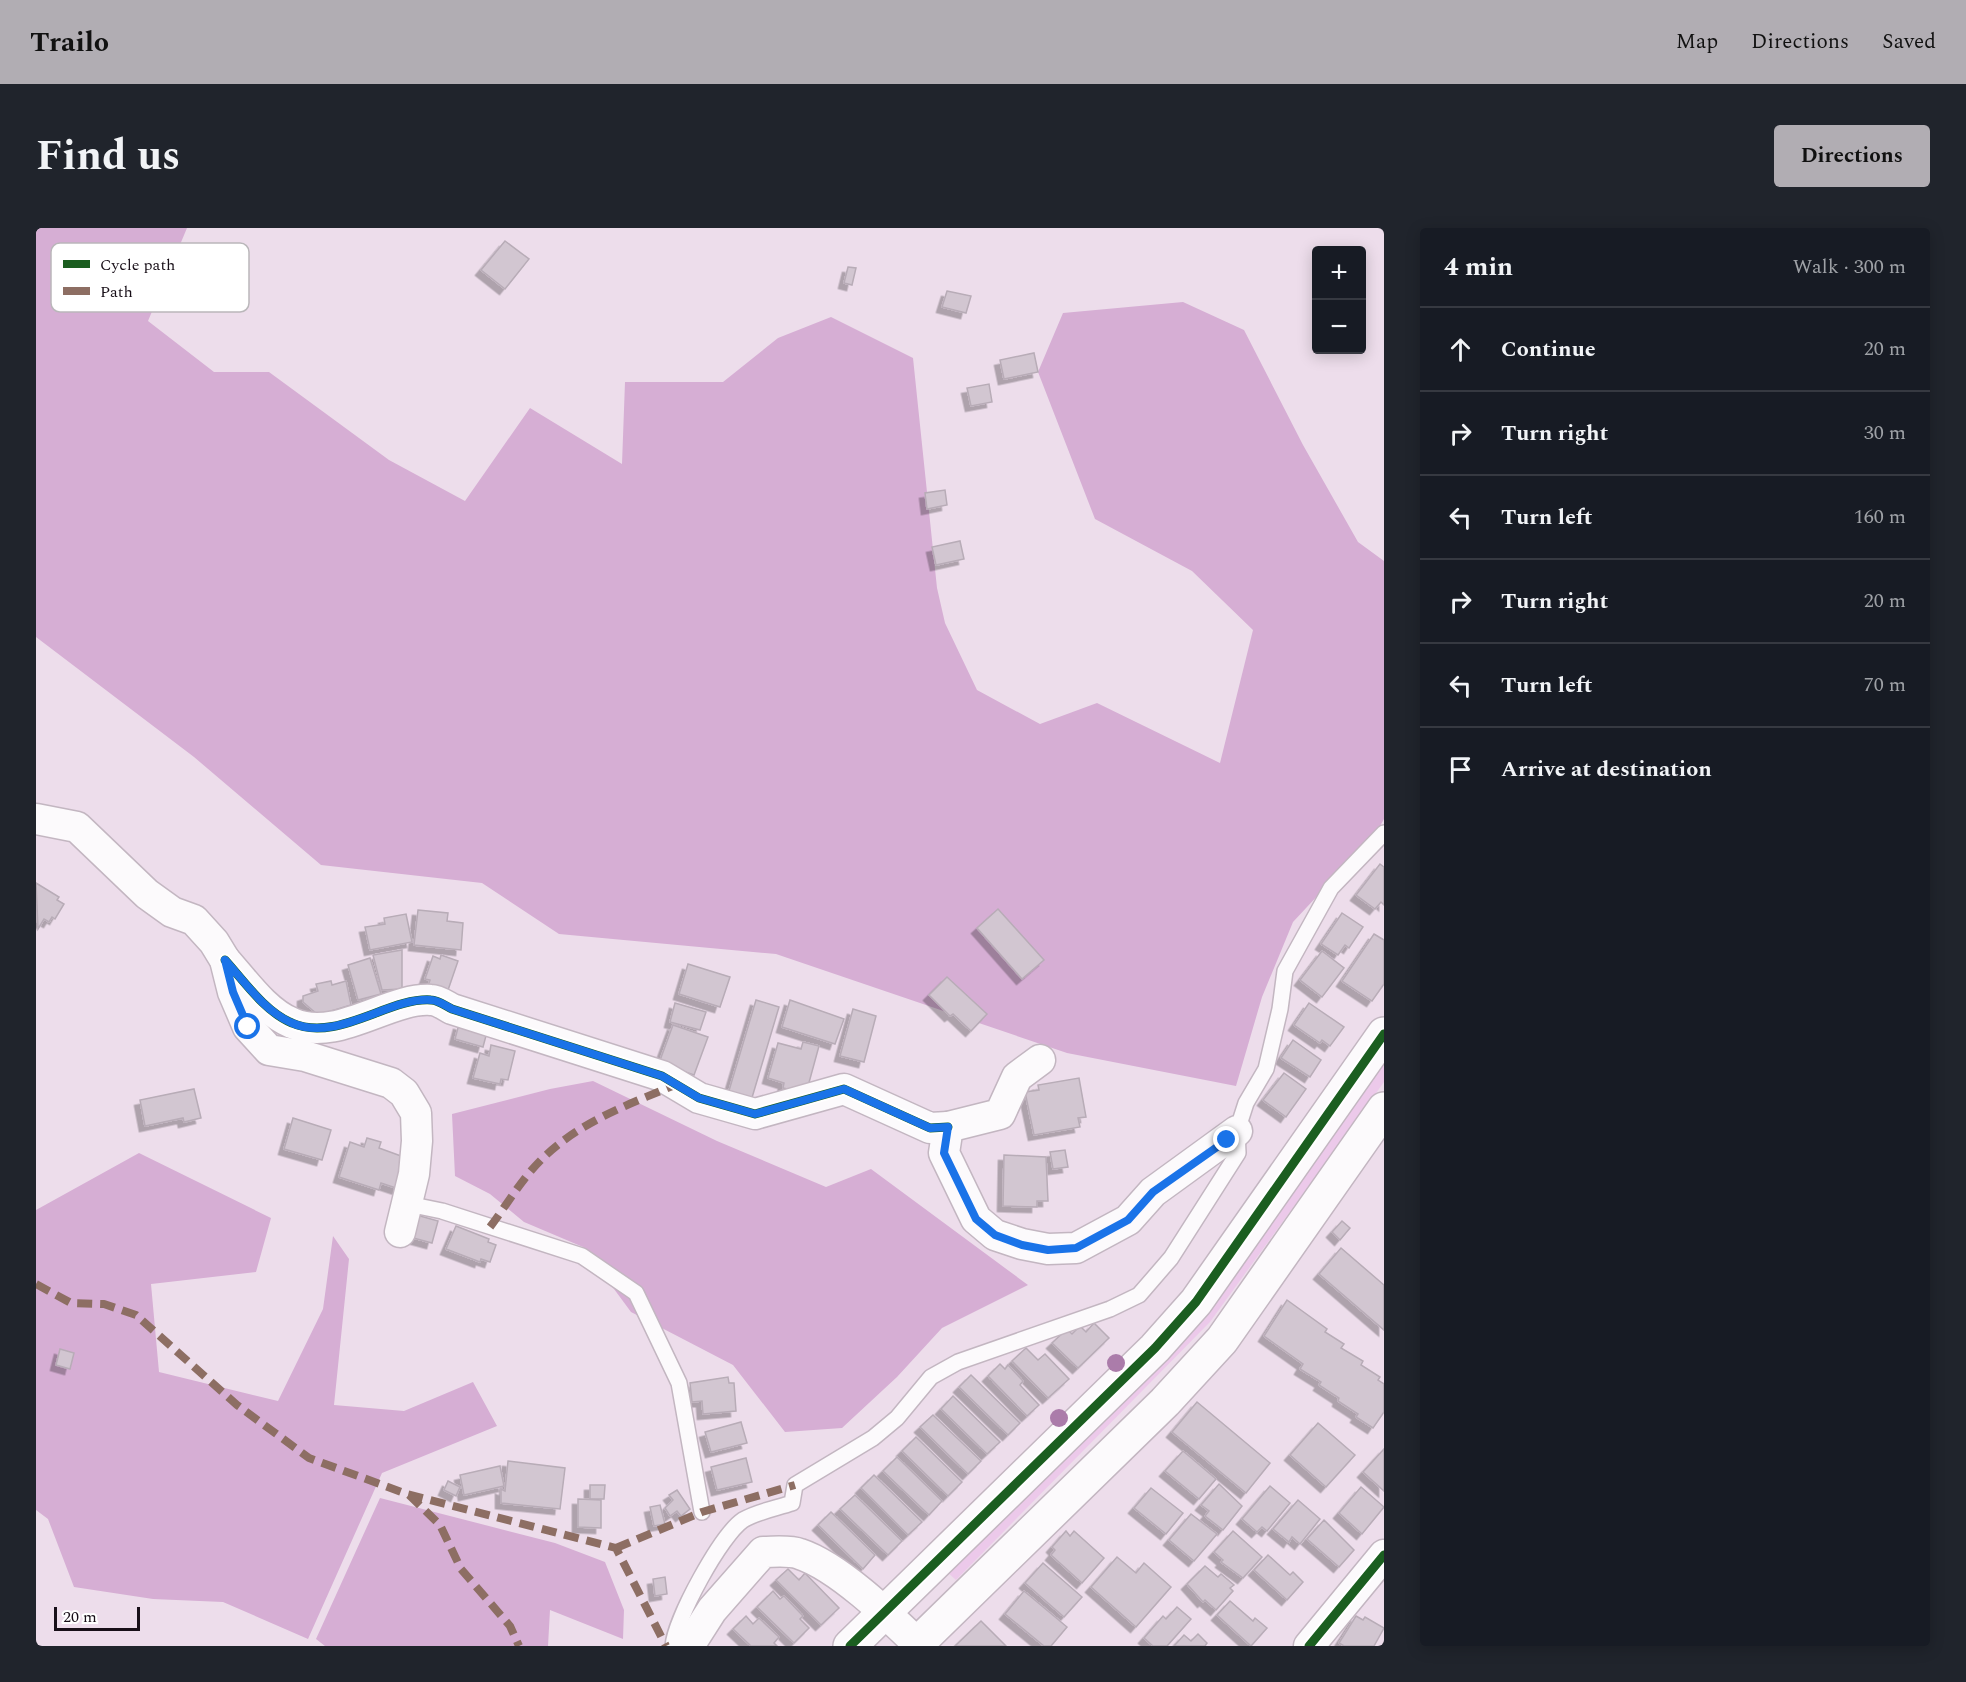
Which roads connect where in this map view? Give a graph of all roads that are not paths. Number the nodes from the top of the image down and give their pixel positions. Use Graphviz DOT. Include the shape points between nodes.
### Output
graph roads {
  1 [pos="36,819"];
  2 [pos="1384,833"];
  3 [pos="225,960"];
  4 [pos="1384,1034"];
  5 [pos="1040,1060"];
  6 [pos="1384,1109"];
  7 [pos="948,1127"];
  8 [pos="1237,1131"];
  9 [pos="408,1204"];
  10 [pos="400,1232"];
  11 [pos="702,1512"];
  12 [pos="1384,1555"];
  13 [pos="884,1612"];
  14 [pos="917,1645"];
  15 [pos="673,1646"];
  16 [pos="689,1646"];
  17 [pos="850,1646"];
  18 [pos="1309,1646"];
  1 -- 3 [label="street" via="77,827 147,894 172,912 194,920"];
  2 -- 8 [label="lane" via="1331,888 1285,971 1266,1069 1246,1103"];
  3 -- 7 [label="street" via="272,1011 292,1023 312,1028 337,1026 433,999 452,1009 662,1076 699,1098 755,1114 844,1089 930,1128"];
  3 -- 9 [label="street" via="248,1027 269,1050 305,1056 391,1083 404,1093 417,1113 414,1174"];
  4 -- 13 [label="street" via="1196,1302 1155,1348"];
  5 -- 7 [label="street" via="1017,1077 1000,1114"];
  6 -- 14 [label="street" via="1222,1340 1165,1402"];
  7 -- 8 [label="street" via="944,1153 976,1219 995,1235 1048,1250 1076,1248 1128,1220 1153,1192"];
  8 -- 15 [label="lane" via="1238,1153 1172,1258 1138,1295 1110,1309 958,1362 931,1377 897,1418 873,1438 795,1485 792,1503 742,1521 704,1570"];
  9 -- 10 [label="street"];
  9 -- 11 [label="lane" via="442,1211 582,1256 636,1293 679,1383"];
  12 -- 18 [label="street"];
  13 -- 14 [label="street"];
  13 -- 16 [label="street" via="820,1564 798,1553 763,1552 712,1610"];
  13 -- 17 [label="street"];
}
